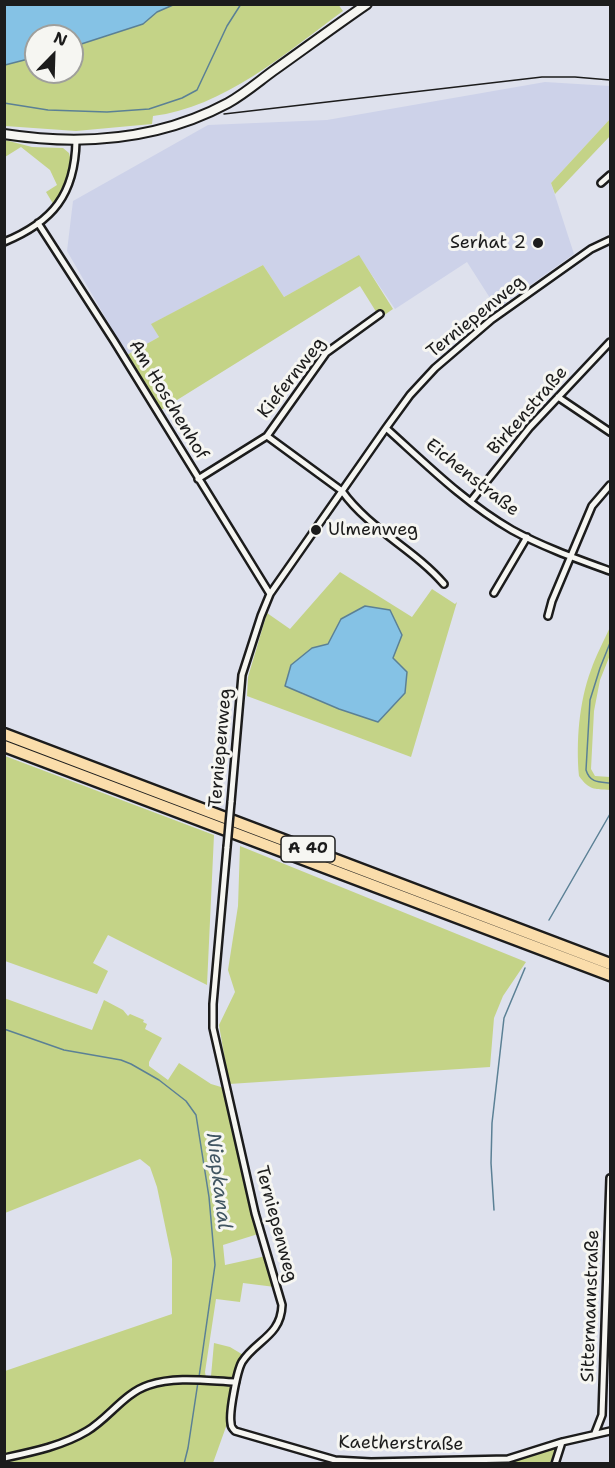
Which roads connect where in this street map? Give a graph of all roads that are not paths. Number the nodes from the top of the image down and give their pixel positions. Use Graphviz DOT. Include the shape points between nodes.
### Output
graph roads {
  1 [pos="367,4"];
  2 [pos="4,134"];
  3 [pos="76,141"];
  4 [pos="610,176"];
  5 [pos="601,183"];
  6 [pos="38,223"];
  7 [pos="610,240"];
  8 [pos="4,242"];
  9 [pos="380,314"];
  10 [pos="610,342"];
  11 [pos="558,397"];
  12 [pos="386,428"];
  13 [pos="610,432"];
  14 [pos="267,436"];
  15 [pos="198,479"];
  16 [pos="610,485"];
  17 [pos="342,491"];
  18 [pos="471,501"];
  19 [pos="527,537"];
  20 [pos="572,557"];
  21 [pos="610,572"];
  22 [pos="444,584"];
  23 [pos="494,593"];
  24 [pos="270,594"];
  25 [pos="548,616"];
  26 [pos="4,734"];
  27 [pos="4,746"];
  28 [pos="610,964"];
  29 [pos="610,975"];
  30 [pos="610,1178"];
  31 [pos="236,1382"];
  32 [pos="610,1431"];
  33 [pos="595,1433"];
  34 [pos="562,1442"];
  35 [pos="4,1458"];
  36 [pos="555,1464"];
  1 -- 3 [label="main road" via="240,95 207,113 146,132"];
  2 -- 3 [label="main road"];
  3 -- 6 [label="street" via="69,187 58,205"];
  4 -- 5 [label="street"];
  6 -- 8 [label="street"];
  6 -- 15 [label="street, Am Hoschenhof"];
  7 -- 12 [label="street, Terniepenweg" via="544,281 463,342 410,395"];
  9 -- 14 [label="street, Kiefernweg" via="326,353"];
  10 -- 11 [label="street, Birkenstraße"];
  11 -- 13 [label="street"];
  11 -- 18 [label="street, Birkenstraße"];
  12 -- 17 [label="street, Terniepenweg"];
  12 -- 18 [label="street, Eichenstraße"];
  14 -- 15 [label="street, Kiefernweg"];
  14 -- 17 [label="street"];
  15 -- 24 [label="street, Am Hoschenhof"];
  16 -- 20 [label="street" via="592,506"];
  17 -- 22 [label="street" via="379,529"];
  17 -- 24 [label="street, Terniepenweg"];
  18 -- 19 [label="street, Eichenstraße"];
  19 -- 20 [label="street, Eichenstraße"];
  19 -- 23 [label="street"];
  20 -- 21 [label="street, Eichenstraße"];
  20 -- 25 [label="street"];
  24 -- 31 [label="street, Terniepenweg, bridge" via="242,675 213,1028 282,1312 274,1330 242,1363"];
  26 -- 28 [label="highway, A 40"];
  27 -- 29 [label="highway, A 40"];
  30 -- 33 [label="street, Sittermannstraße" via="602,1415"];
  31 -- 34 [label="street, Kaetherstraße" via="230,1420 235,1431 344,1462 508,1459"];
  31 -- 35 [label="street" via="172,1380 148,1385 76,1437"];
  32 -- 33 [label="street, Kaetherstraße"];
  33 -- 34 [label="street, Kaetherstraße"];
  34 -- 36 [label="street"];
}
